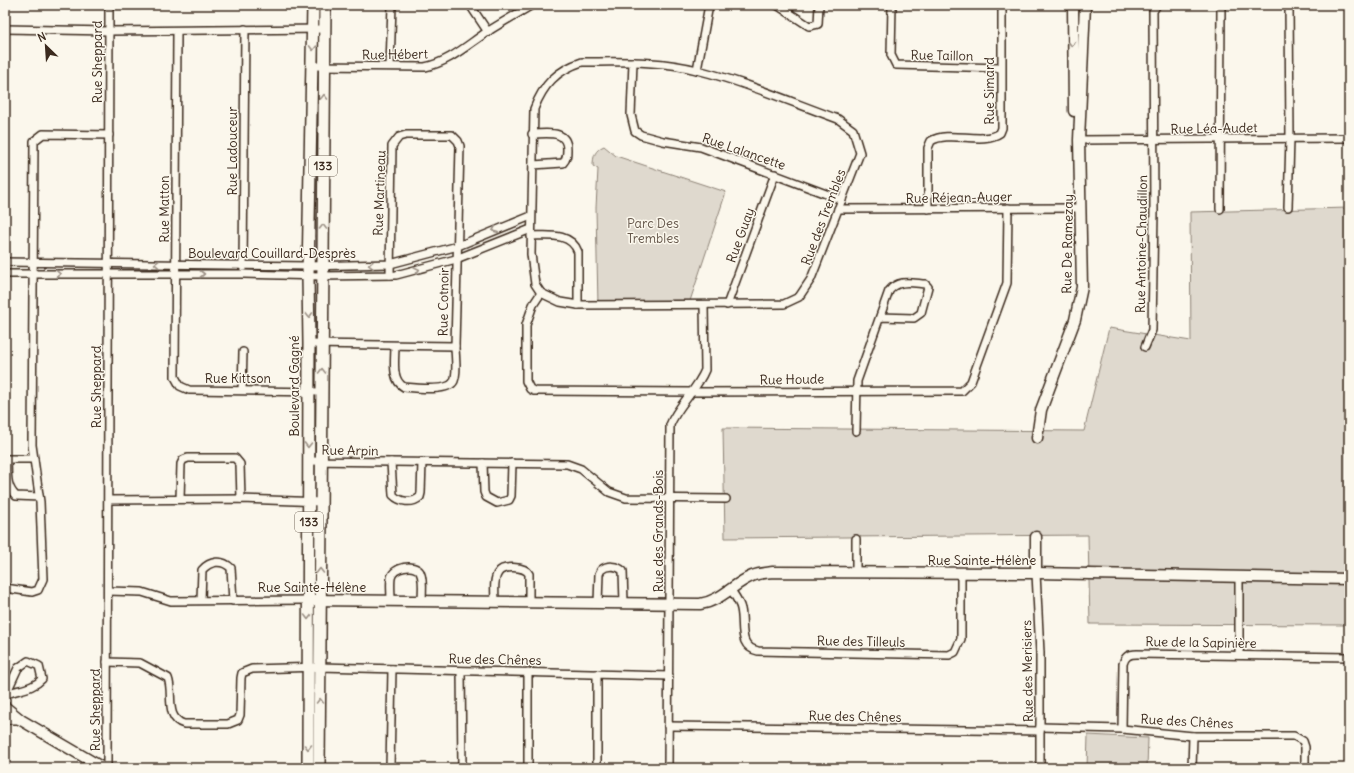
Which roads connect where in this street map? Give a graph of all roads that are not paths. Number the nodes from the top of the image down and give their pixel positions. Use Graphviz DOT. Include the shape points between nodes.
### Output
graph roads {
  1 [pos="109,5"];
  2 [pos="313,5"];
  3 [pos="325,5"];
  4 [pos="392,5"];
  5 [pos="470,5"];
  6 [pos="532,5"];
  7 [pos="709,5"];
  8 [pos="777,5"];
  9 [pos="819,5"];
  10 [pos="892,5"];
  11 [pos="1002,5"];
  12 [pos="1073,5"];
  13 [pos="1085,5"];
  14 [pos="1157,5"];
  15 [pos="1221,5"];
  16 [pos="1289,5"];
  17 [pos="5,29"];
  18 [pos="245,29"];
  19 [pos="313,29"];
  20 [pos="324,29"];
  21 [pos="109,31"];
  22 [pos="177,31"];
  23 [pos="488,32"];
  24 [pos="633,62"];
  25 [pos="313,66"];
  26 [pos="324,66"];
  27 [pos="390,66"];
  28 [pos="1001,68"];
  29 [pos="697,70"];
  30 [pos="532,134"];
  31 [pos="109,135"];
  32 [pos="1290,138"];
  33 [pos="1349,138"];
  34 [pos="1079,140"];
  35 [pos="1154,140"];
  36 [pos="1221,140"];
  37 [pos="533,165"];
  38 [pos="775,174"];
  39 [pos="842,200"];
  40 [pos="1288,207"];
  41 [pos="1008,208"];
  42 [pos="1081,208"];
  43 [pos="838,209"];
  44 [pos="928,209"];
  45 [pos="1220,209"];
  46 [pos="531,216"];
  47 [pos="531,232"];
  48 [pos="458,246"];
  49 [pos="456,259"];
  50 [pos="5,262"];
  51 [pos="32,263"];
  52 [pos="108,263"];
  53 [pos="176,264"];
  54 [pos="243,264"];
  55 [pos="390,264"];
  56 [pos="308,271"];
  57 [pos="322,271"];
  58 [pos="5,274"];
  59 [pos="32,274"];
  60 [pos="176,274"];
  61 [pos="244,274"];
  62 [pos="108,275"];
  63 [pos="390,275"];
  64 [pos="541,293"];
  65 [pos="578,305"];
  66 [pos="704,305"];
  67 [pos="726,305"];
  68 [pos="880,317"];
  69 [pos="309,344"];
  70 [pos="322,346"];
  71 [pos="395,346"];
  72 [pos="455,346"];
  73 [pos="1145,347"];
  74 [pos="243,352"];
  75 [pos="180,386"];
  76 [pos="242,390"];
  77 [pos="309,391"];
  78 [pos="856,391"];
  79 [pos="322,392"];
  80 [pos="691,392"];
  81 [pos="856,431"];
  82 [pos="1037,438"];
  83 [pos="6,459"];
  84 [pos="34,459"];
  85 [pos="308,461"];
  86 [pos="321,462"];
  87 [pos="392,462"];
  88 [pos="422,462"];
  89 [pos="483,463"];
  90 [pos="512,463"];
  91 [pos="39,497"];
  92 [pos="670,498"];
  93 [pos="726,498"];
  94 [pos="180,499"];
  95 [pos="241,499"];
  96 [pos="109,500"];
  97 [pos="309,501"];
  98 [pos="321,502"];
  99 [pos="1036,537"];
  100 [pos="856,539"];
  101 [pos="856,572"];
  102 [pos="961,573"];
  103 [pos="1036,573"];
  104 [pos="1239,577"];
  105 [pos="1349,578"];
  106 [pos="5,588"];
  107 [pos="731,590"];
  108 [pos="108,591"];
  109 [pos="201,600"];
  110 [pos="308,600"];
  111 [pos="320,600"];
  112 [pos="391,600"];
  113 [pos="422,600"];
  114 [pos="233,601"];
  115 [pos="495,602"];
  116 [pos="529,602"];
  117 [pos="598,603"];
  118 [pos="624,603"];
  119 [pos="670,603"];
  120 [pos="1239,655"];
  121 [pos="1349,657"];
  122 [pos="107,662"];
  123 [pos="320,667"];
  124 [pos="308,668"];
  125 [pos="392,669"];
  126 [pos="461,671"];
  127 [pos="528,672"];
  128 [pos="597,674"];
  129 [pos="669,676"];
  130 [pos="6,695"];
  131 [pos="5,707"];
  132 [pos="5,720"];
  133 [pos="21,720"];
  134 [pos="668,726"];
  135 [pos="1040,729"];
  136 [pos="1122,729"];
  137 [pos="1193,736"];
  138 [pos="103,768"];
  139 [pos="107,768"];
  140 [pos="308,768"];
  141 [pos="319,768"];
  142 [pos="390,768"];
  143 [pos="462,768"];
  144 [pos="528,768"];
  145 [pos="597,768"];
  146 [pos="668,768"];
  147 [pos="1040,768"];
  148 [pos="1192,768"];
  149 [pos="1305,768"];
  1 -- 21 [label="street, Rue Sheppard"];
  2 -- 19 [label="main road, Boulevard Gagné / 133"];
  3 -- 20 [label="main road, Boulevard Gagné / 133"];
  4 -- 27 [label="street"];
  5 -- 23 [label="street"];
  6 -- 23 [label="street, Rue Hébert"];
  7 -- 29 [label="street"];
  8 -- 9 [label="street" via="809,26 818,24"];
  10 -- 28 [label="street, Rue Taillon" via="891,55 896,65"];
  11 -- 28 [label="street, Rue Simard"];
  12 -- 34 [label="street, Rue De Ramezay, one-way" via="1074,112"];
  13 -- 34 [label="street, Rue De Ramezay"];
  14 -- 35 [label="street, Rue Antoine-Chaudillon" via="1153,11"];
  15 -- 36 [label="street"];
  16 -- 32 [label="street"];
  17 -- 21 [label="street"];
  18 -- 19 [label="street"];
  18 -- 22 [label="street"];
  18 -- 54 [label="street, Rue Ladouceur"];
  19 -- 20 [label="street"];
  19 -- 25 [label="main road, Boulevard Gagné / 133, one-way"];
  20 -- 26 [label="main road, Boulevard Gagné / 133"];
  21 -- 22 [label="street"];
  21 -- 31 [label="street, Rue Sheppard"];
  22 -- 53 [label="street, Rue Matton"];
  23 -- 27 [label="street, Rue Hébert" via="450,59 438,64 425,67"];
  24 -- 29 [label="street, Rue des Trembles" via="667,64"];
  24 -- 30 [label="street, Rue des Trembles" via="582,62 559,73 548,82 540,94 534,110"];
  24 -- 38 [label="street, Rue Lalancette" via="631,115 635,130 646,137 701,147"];
  25 -- 26 [label="street, Rue Hébert"];
  25 -- 56 [label="main road, Boulevard Gagné / 133"];
  26 -- 27 [label="street, Rue Hébert"];
  57 -- 26 [label="main road, Boulevard Gagné / 133, one-way"];
  28 -- 44 [label="street, Rue Simard" via="1000,133 992,137 940,138 931,141 928,148"];
  29 -- 39 [label="street, Rue des Trembles" via="838,119 853,130 860,153"];
  30 -- 37 [label="street, Rue des Trembles"];
  30 -- 37 [label="street" via="558,134 563,136 567,143 567,157 563,164"];
  31 -- 51 [label="street" via="43,134 34,141"];
  31 -- 52 [label="street, Rue Sheppard"];
  32 -- 33 [label="street, Rue Léa-Audet"];
  32 -- 36 [label="street, Rue Léa-Audet"];
  32 -- 40 [label="street"];
  34 -- 35 [label="street, Rue Léa-Audet"];
  34 -- 42 [label="street, Rue De Ramezay"];
  35 -- 36 [label="street, Rue Léa-Audet"];
  35 -- 73 [label="street, Rue Antoine-Chaudillon" via="1152,330"];
  36 -- 45 [label="street"];
  37 -- 46 [label="street, Rue des Trembles"];
  38 -- 39 [label="street, Rue Lalancette"];
  38 -- 67 [label="street, Rue Guay"];
  39 -- 43 [label="street, Rue des Trembles"];
  41 -- 42 [label="street, Rue Réjean-Auger"];
  41 -- 44 [label="street, Rue Réjean-Auger"];
  41 -- 78 [label="street, Rue Houde" via="1007,283 968,387 953,392"];
  42 -- 82 [label="street, Rue De Ramezay" via="1082,287 1075,320 1041,410"];
  43 -- 44 [label="street, Rue Réjean-Auger"];
  43 -- 67 [label="street, Rue des Trembles" via="811,279 799,297 784,304"];
  46 -- 47 [label="street, Rue des Trembles"];
  46 -- 48 [label="street, Boulevard Couillard-Desprès, one-way"];
  47 -- 49 [label="street, Boulevard Couillard-Desprès"];
  47 -- 64 [label="street, Rue des Trembles" via="532,269 535,284"];
  47 -- 65 [label="street" via="564,237 576,248"];
  48 -- 49 [label="street, Rue Cotnoir"];
  48 -- 55 [label="street, Boulevard Couillard-Desprès"];
  48 -- 55 [label="street, Rue Martineau" via="458,141 452,135 406,135 399,137 392,146"];
  63 -- 49 [label="street, Boulevard Couillard-Desprès, one-way"];
  49 -- 72 [label="street, Rue Cotnoir"];
  50 -- 51 [label="street, Boulevard Couillard-Desprès"];
  51 -- 52 [label="street, Boulevard Couillard-Desprès"];
  51 -- 59 [label="street"];
  53 -- 52 [label="street, Boulevard Couillard-Desprès, one-way"];
  52 -- 62 [label="street, Rue Sheppard"];
  53 -- 54 [label="street, Boulevard Couillard-Desprès"];
  53 -- 60 [label="street, Rue Matton"];
  54 -- 56 [label="street, Boulevard Couillard-Desprès"];
  54 -- 61 [label="street, Rue Ladouceur"];
  55 -- 57 [label="street, Boulevard Couillard-Desprès, one-way"];
  55 -- 63 [label="street, Rue Martineau"];
  56 -- 57 [label="street, Boulevard Couillard-Desprès"];
  56 -- 57 [label="street, Boulevard Couillard-Desprès"];
  56 -- 61 [label="street, Boulevard Couillard-Desprès"];
  56 -- 69 [label="main road, Boulevard Gagné / 133, one-way"];
  57 -- 63 [label="street, Boulevard Couillard-Desprès"];
  57 -- 70 [label="main road, Boulevard Gagné / 133"];
  58 -- 59 [label="street, Boulevard Couillard-Desprès"];
  59 -- 62 [label="street, Boulevard Couillard-Desprès, one-way"];
  59 -- 84 [label="street"];
  60 -- 61 [label="street, Boulevard Couillard-Desprès, one-way"];
  60 -- 62 [label="street, Boulevard Couillard-Desprès"];
  60 -- 75 [label="street, Rue Matton" via="175,377"];
  62 -- 96 [label="street, Rue Sheppard"];
  64 -- 65 [label="street, Rue des Trembles" via="560,302"];
  64 -- 80 [label="street, Rue Houde" via="533,305 526,325 526,381 530,389"];
  65 -- 66 [label="street, Rue des Trembles"];
  66 -- 67 [label="street, Rue des Trembles"];
  66 -- 80 [label="street, Rue des Grands-Bois" via="705,370"];
  68 -- 68 [label="street" via="889,291 896,283 925,284 928,287 918,316"];
  68 -- 78 [label="street" via="857,381"];
  69 -- 70 [label="street, Rue Cotnoir"];
  69 -- 77 [label="main road, Boulevard Gagné / 133"];
  70 -- 71 [label="street, Rue Cotnoir"];
  79 -- 70 [label="main road, Boulevard Gagné / 133, one-way"];
  71 -- 72 [label="street, Rue Cotnoir"];
  71 -- 72 [label="street, Rue Cotnoir" via="395,379 399,384 404,387 445,388 455,379"];
  74 -- 76 [label="street"];
  75 -- 76 [label="street, Rue Kittson" via="189,390"];
  76 -- 77 [label="street, Rue Kittson"];
  77 -- 79 [label="street, Rue Kittson"];
  77 -- 85 [label="main road, Boulevard Gagné / 133, one-way"];
  78 -- 80 [label="street, Rue Houde"];
  78 -- 81 [label="street"];
  79 -- 86 [label="main road, Boulevard Gagné / 133"];
  80 -- 92 [label="street, Rue des Grands-Bois" via="670,425"];
  83 -- 84 [label="street"];
  83 -- 91 [label="street" via="8,482 12,492 16,496"];
  84 -- 91 [label="street"];
  85 -- 86 [label="street, Rue Arpin"];
  85 -- 97 [label="main road, Boulevard Gagné / 133"];
  86 -- 87 [label="street, Rue Arpin"];
  86 -- 98 [label="main road, Boulevard Gagné / 133"];
  87 -- 88 [label="street, Rue Arpin"];
  87 -- 88 [label="street, Rue Arpin" via="393,495 401,501 420,498"];
  88 -- 89 [label="street, Rue Arpin"];
  89 -- 90 [label="street, Rue Arpin"];
  89 -- 90 [label="street" via="484,492 486,497 497,503 512,496"];
  90 -- 92 [label="street, Rue Arpin" via="567,464 581,469 609,492 618,496"];
  91 -- 106 [label="street" via="42,579 38,590 32,592"];
  92 -- 93 [label="street, Rue Arpin"];
  92 -- 119 [label="street, Rue des Grands-Bois"];
  94 -- 95 [label="street"];
  94 -- 95 [label="street" via="181,464 188,458 238,460"];
  94 -- 96 [label="street"];
  95 -- 97 [label="street"];
  96 -- 108 [label="street, Rue Sheppard"];
  97 -- 98 [label="street"];
  97 -- 110 [label="main road, Boulevard Gagné / 133"];
  111 -- 98 [label="main road, Boulevard Gagné / 133, one-way"];
  99 -- 103 [label="street"];
  100 -- 101 [label="street"];
  101 -- 102 [label="street, Rue Sainte-Hélène"];
  101 -- 107 [label="street, Rue Sainte-Hélène" via="761,574 741,582"];
  102 -- 103 [label="street, Rue Sainte-Hélène"];
  102 -- 107 [label="street, Rue des Tilleuls" via="961,639 955,652 949,655 750,649 745,644 741,609"];
  103 -- 104 [label="street, Rue Sainte-Hélène"];
  103 -- 135 [label="street, Rue des Merisiers"];
  104 -- 105 [label="street, Rue Sainte-Hélène"];
  104 -- 120 [label="street"];
  107 -- 119 [label="street, Rue Sainte-Hélène" via="706,603"];
  108 -- 109 [label="street, Rue Sainte-Hélène" via="142,592 167,601"];
  108 -- 122 [label="street, Rue Sheppard"];
  109 -- 114 [label="street, Rue Sainte-Hélène"];
  109 -- 114 [label="street" via="202,570 210,564 220,562 231,568"];
  110 -- 111 [label="street, Rue Sainte-Hélène"];
  110 -- 114 [label="street, Rue Sainte-Hélène"];
  110 -- 124 [label="main road, Boulevard Gagné / 133, one-way"];
  111 -- 112 [label="street, Rue Sainte-Hélène"];
  111 -- 123 [label="main road, Boulevard Gagné / 133"];
  112 -- 113 [label="street, Rue Sainte-Hélène"];
  112 -- 113 [label="street" via="393,573 398,569 413,568 421,575"];
  113 -- 115 [label="street, Rue Sainte-Hélène"];
  115 -- 116 [label="street, Rue Sainte-Hélène"];
  115 -- 116 [label="street" via="498,572 501,569 517,568 525,569 529,574"];
  116 -- 117 [label="street, Rue Sainte-Hélène"];
  117 -- 118 [label="street, Rue Sainte-Hélène"];
  117 -- 118 [label="street" via="599,574 601,570 609,567 617,567 623,571"];
  118 -- 119 [label="street, Rue Sainte-Hélène"];
  119 -- 129 [label="street, Rue des Grands-Bois"];
  120 -- 121 [label="street, Rue de la Sapinière"];
  120 -- 136 [label="street, Rue de la Sapinière" via="1127,656 1123,664"];
  122 -- 124 [label="street, Rue des Chênes" via="140,663 166,676 169,680 172,714 178,722 184,724 228,724 238,720 240,678 246,671"];
  122 -- 139 [label="street, Rue Sheppard"];
  123 -- 124 [label="street, Rue des Chênes"];
  123 -- 125 [label="street, Rue des Chênes"];
  141 -- 123 [label="main road, Boulevard Gagné / 133, one-way"];
  124 -- 140 [label="main road, Boulevard Gagné / 133, one-way"];
  125 -- 126 [label="street, Rue des Chênes"];
  125 -- 142 [label="street"];
  126 -- 127 [label="street, Rue des Chênes"];
  126 -- 143 [label="street"];
  127 -- 128 [label="street, Rue des Chênes"];
  127 -- 144 [label="street"];
  128 -- 129 [label="street, Rue des Chênes"];
  128 -- 145 [label="street"];
  129 -- 134 [label="street, Rue des Grands-Bois"];
  130 -- 130 [label="street" via="18,668 28,661 39,666 42,679 39,682 32,687 18,689"];
  131 -- 133 [label="street"];
  132 -- 133 [label="street"];
  133 -- 138 [label="street"];
  134 -- 135 [label="street, Rue des Chênes"];
  134 -- 146 [label="street, Rue des Grands-Bois"];
  135 -- 136 [label="street, Rue des Chênes"];
  135 -- 147 [label="street, Rue des Merisiers"];
  136 -- 137 [label="street, Rue des Chênes"];
  137 -- 148 [label="street"];
  137 -- 149 [label="street, Rue des Chênes" via="1294,736 1303,741"];
}
